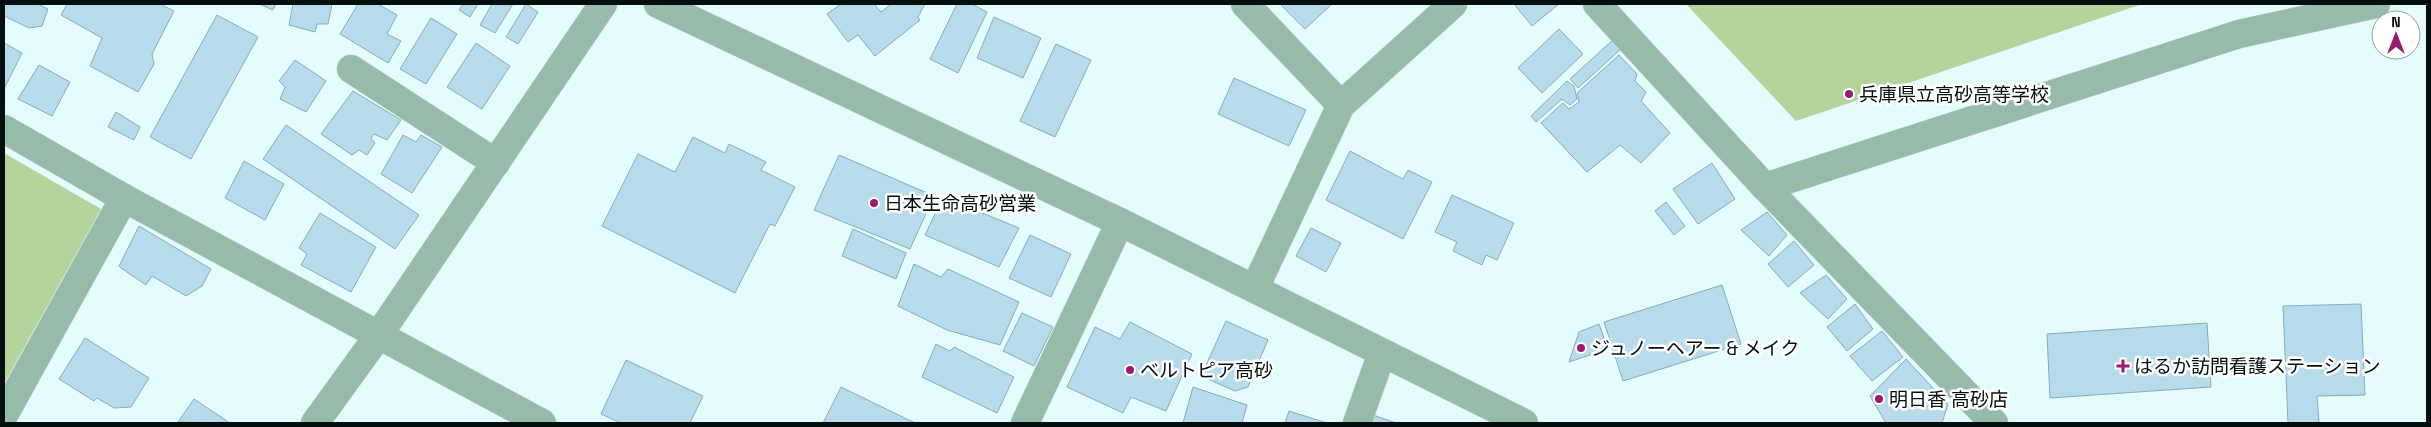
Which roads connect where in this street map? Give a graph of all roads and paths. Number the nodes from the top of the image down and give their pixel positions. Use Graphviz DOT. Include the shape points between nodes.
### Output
graph roads {
  1 [pos="603,4"];
  2 [pos="658,4"];
  3 [pos="1245,4"];
  4 [pos="1452,4"];
  5 [pos="1597,4"];
  6 [pos="2376,4"];
  7 [pos="351,70"];
  8 [pos="1341,105"];
  9 [pos="4,129"];
  10 [pos="496,163"];
  11 [pos="1766,187"];
  12 [pos="124,198"];
  13 [pos="1120,222"];
  14 [pos="1255,288"];
  15 [pos="378,336"];
  16 [pos="1382,353"];
  17 [pos="4,415"];
  18 [pos="315,423"];
  19 [pos="542,423"];
  20 [pos="1025,423"];
  21 [pos="1357,423"];
  22 [pos="1524,423"];
  23 [pos="1994,423"];
  1 -- 10 [label="street"];
  2 -- 13 [label="street"];
  3 -- 8 [label="street"];
  4 -- 8 [label="street"];
  5 -- 11 [label="street"];
  6 -- 11 [label="street" via="2239,34"];
  7 -- 10 [label="street"];
  8 -- 14 [label="street"];
  9 -- 12 [label="street"];
  10 -- 15 [label="street"];
  11 -- 23 [label="street"];
  12 -- 15 [label="street"];
  12 -- 17 [label="street"];
  13 -- 14 [label="street"];
  13 -- 20 [label="street"];
  14 -- 16 [label="street"];
  15 -- 18 [label="street"];
  15 -- 19 [label="street"];
  16 -- 21 [label="street"];
  16 -- 22 [label="street"];
}
